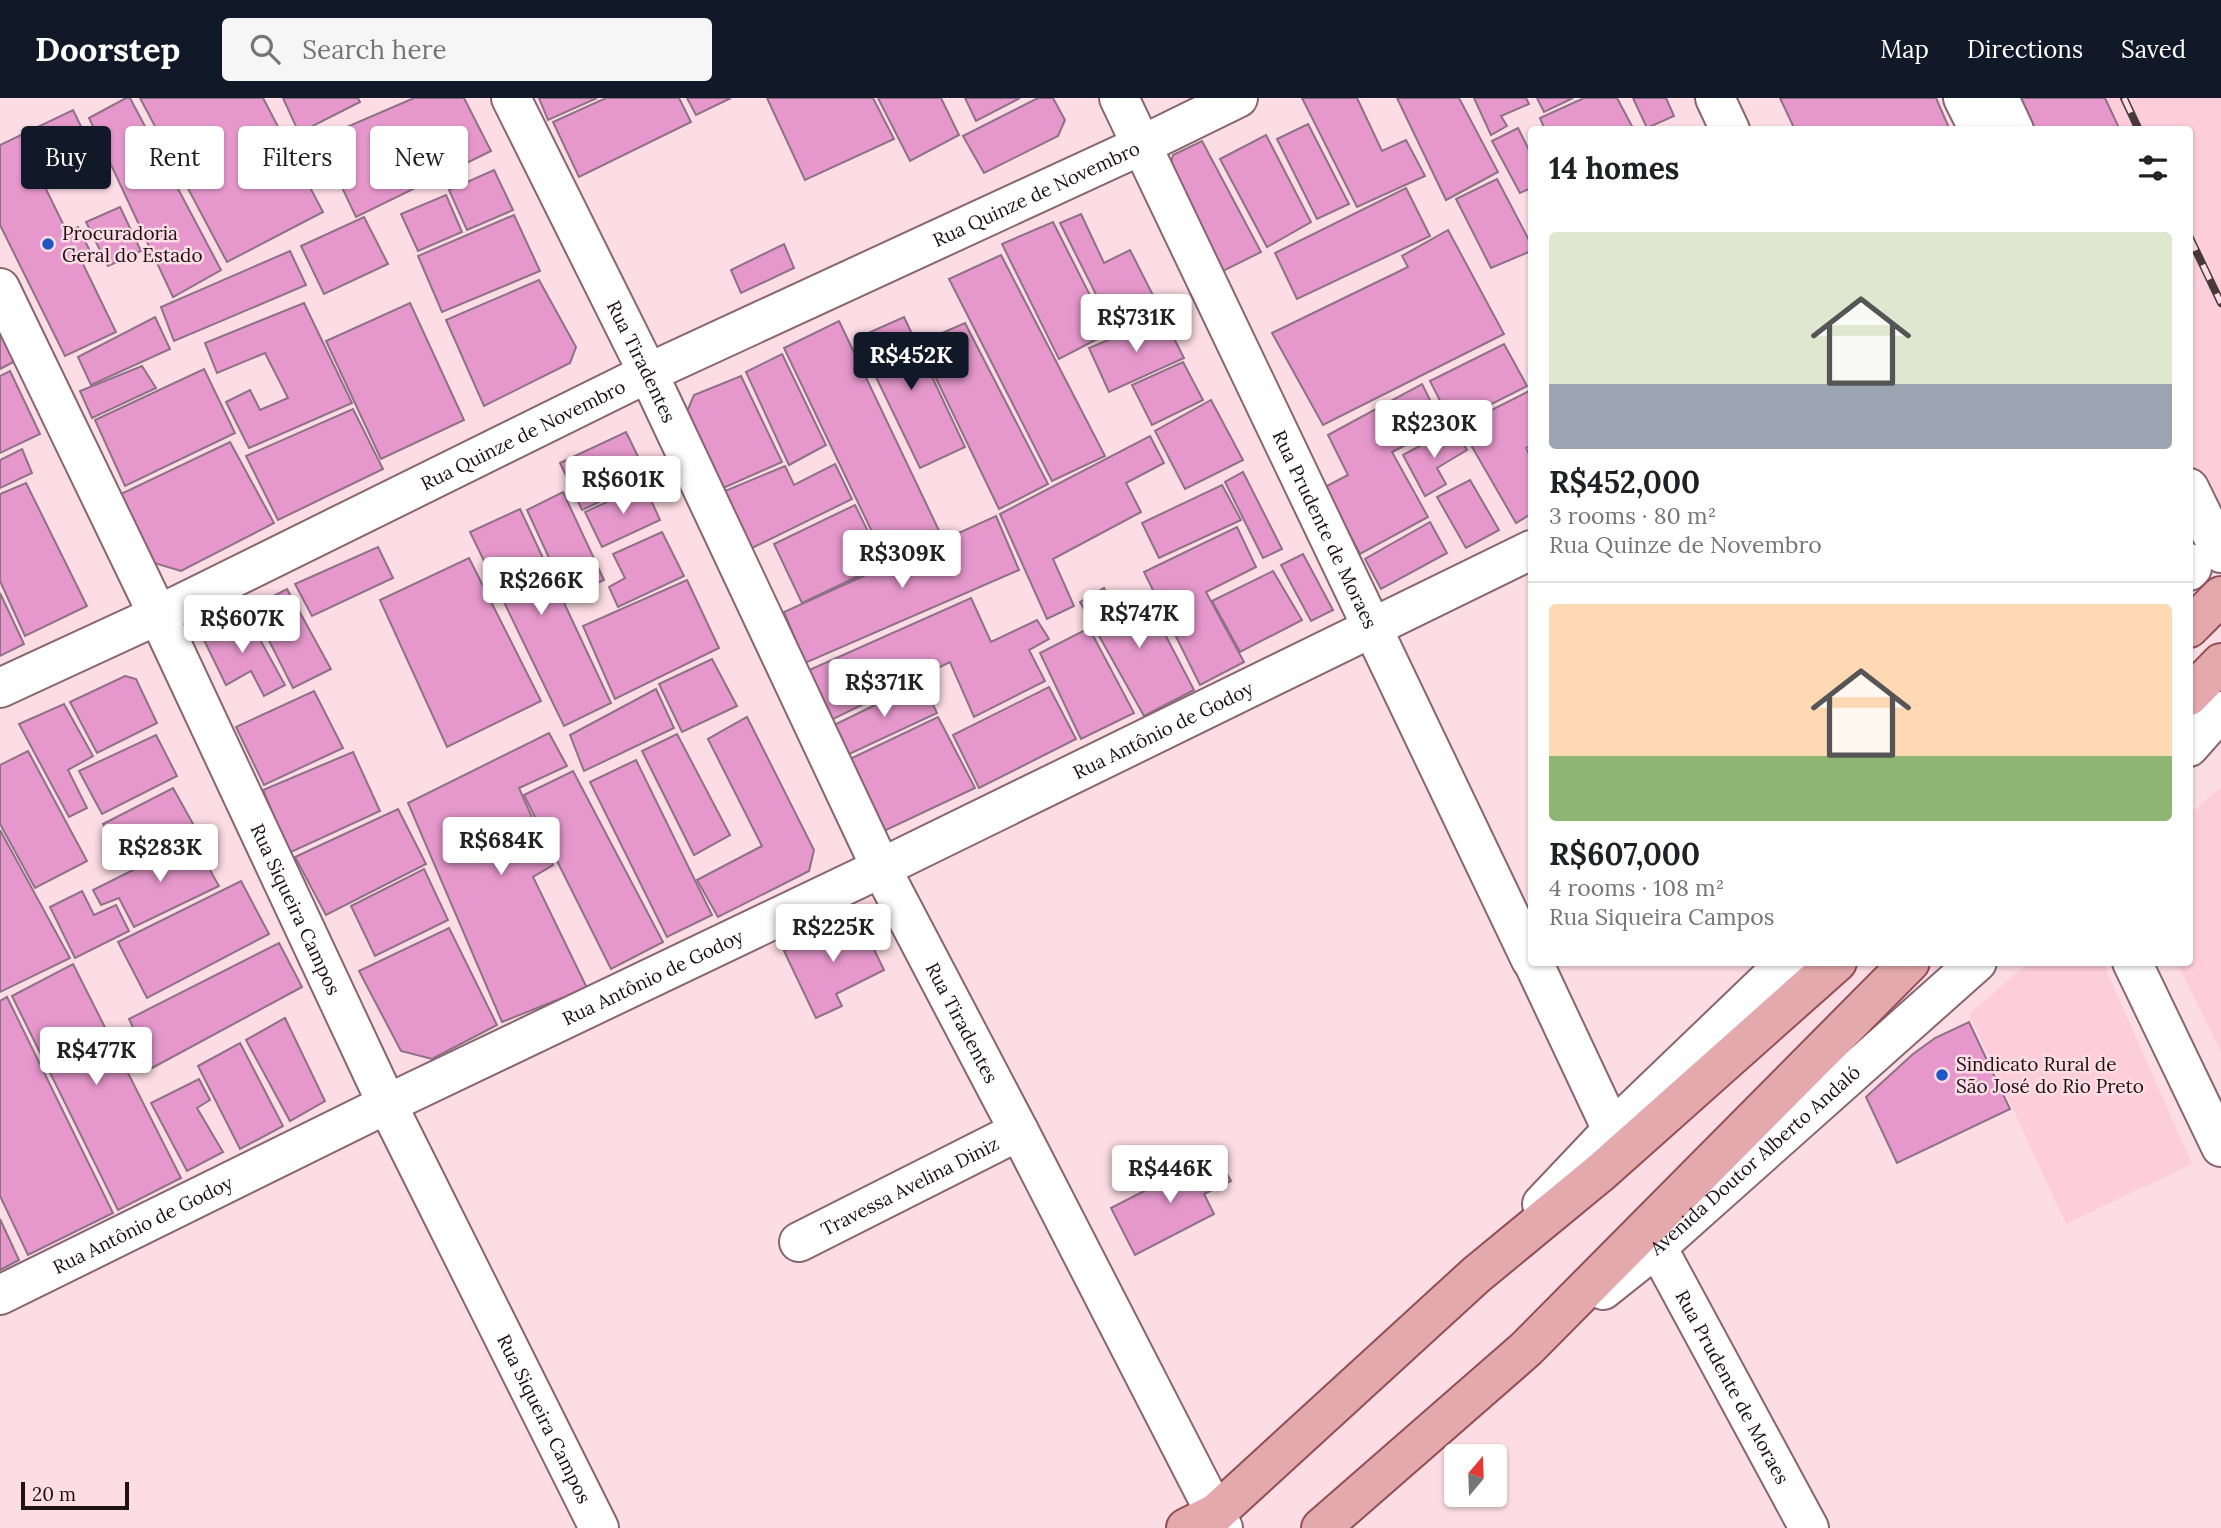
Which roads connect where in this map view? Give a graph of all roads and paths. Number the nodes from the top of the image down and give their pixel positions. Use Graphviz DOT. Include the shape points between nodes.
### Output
graph roads {
  1 [pos="511,98"];
  2 [pos="1119,98"];
  3 [pos="1238,98"];
  4 [pos="1714,98"];
  5 [pos="1963,98"];
  6 [pos="1999,98"];
  7 [pos="1728,126"];
  8 [pos="1977,126"];
  9 [pos="2012,126"];
  10 [pos="1142,145"];
  11 [pos="0,288"];
  12 [pos="648,373"];
  13 [pos="2193,522"];
  14 [pos="1528,551"];
  15 [pos="2198,564"];
  16 [pos="2221,596"];
  17 [pos="158,615"];
  18 [pos="2193,624"];
  19 [pos="1372,626"];
  20 [pos="2221,663"];
  21 [pos="0,688"];
  22 [pos="2193,692"];
  23 [pos="2221,711"];
  24 [pos="2193,742"];
  25 [pos="881,868"];
  26 [pos="1528,953"];
  27 [pos="1534,966"];
  28 [pos="1783,966"];
  29 [pos="1832,966"];
  30 [pos="1906,966"];
  31 [pos="1973,966"];
  32 [pos="2134,966"];
  33 [pos="387,1104"];
  34 [pos="1612,1130"];
  35 [pos="1020,1131"];
  36 [pos="2221,1147"];
  37 [pos="799,1242"];
  38 [pos="1657,1247"];
  39 [pos="1476,1275"];
  40 [pos="0,1295"];
  41 [pos="1526,1349"];
  42 [pos="1208,1523"];
  43 [pos="599,1528"];
  44 [pos="1321,1528"];
  45 [pos="1809,1528"];
  1 -- 12 [label="street, Rua Tiradentes"];
  2 -- 10 [label="street, Rua Prudente de Moraes"];
  3 -- 10 [label="street, Rua Quinze de Novembro"];
  4 -- 7 [label="street"];
  5 -- 8 [label="street"];
  6 -- 9 [label="street"];
  10 -- 12 [label="street, Rua Quinze de Novembro"];
  10 -- 19 [label="street, Rua Prudente de Moraes"];
  11 -- 17 [label="street, Rua Siqueira Campos"];
  12 -- 17 [label="street, Rua Quinze de Novembro"];
  12 -- 25 [label="street, Rua Tiradentes"];
  13 -- 15 [label="street"];
  14 -- 19 [label="street, Rua Antônio de Godoy"];
  16 -- 18 [label="main road"];
  17 -- 21 [label="street, Rua Quinze de Novembro"];
  17 -- 33 [label="street, Rua Siqueira Campos"];
  19 -- 25 [label="street, Rua Antônio de Godoy"];
  19 -- 26 [label="street, Rua Prudente de Moraes"];
  20 -- 22 [label="main road"];
  23 -- 24 [label="street"];
  25 -- 33 [label="street, Rua Antônio de Godoy"];
  25 -- 35 [label="street, Rua Tiradentes"];
  27 -- 34 [label="street, Rua Prudente de Moraes"];
  28 -- 34 [label="street"];
  29 -- 39 [label="main road" via="1601,1172"];
  30 -- 41 [label="main road, Avenida Doutor Alberto Andaló"];
  31 -- 38 [label="street, Avenida Doutor Alberto Andaló"];
  32 -- 36 [label="street"];
  33 -- 40 [label="street, Rua Antônio de Godoy"];
  33 -- 43 [label="street, Rua Siqueira Campos"];
  34 -- 39 [label="street"];
  35 -- 37 [label="street, Travessa Avelina Diniz"];
  35 -- 42 [label="street, Rua Tiradentes"];
  38 -- 41 [label="street, Avenida Doutor Alberto Andaló"];
  38 -- 45 [label="street, Rua Prudente de Moraes"];
  39 -- 42 [label="main road"];
  41 -- 44 [label="main road, Avenida Doutor Alberto Andaló"];
}
